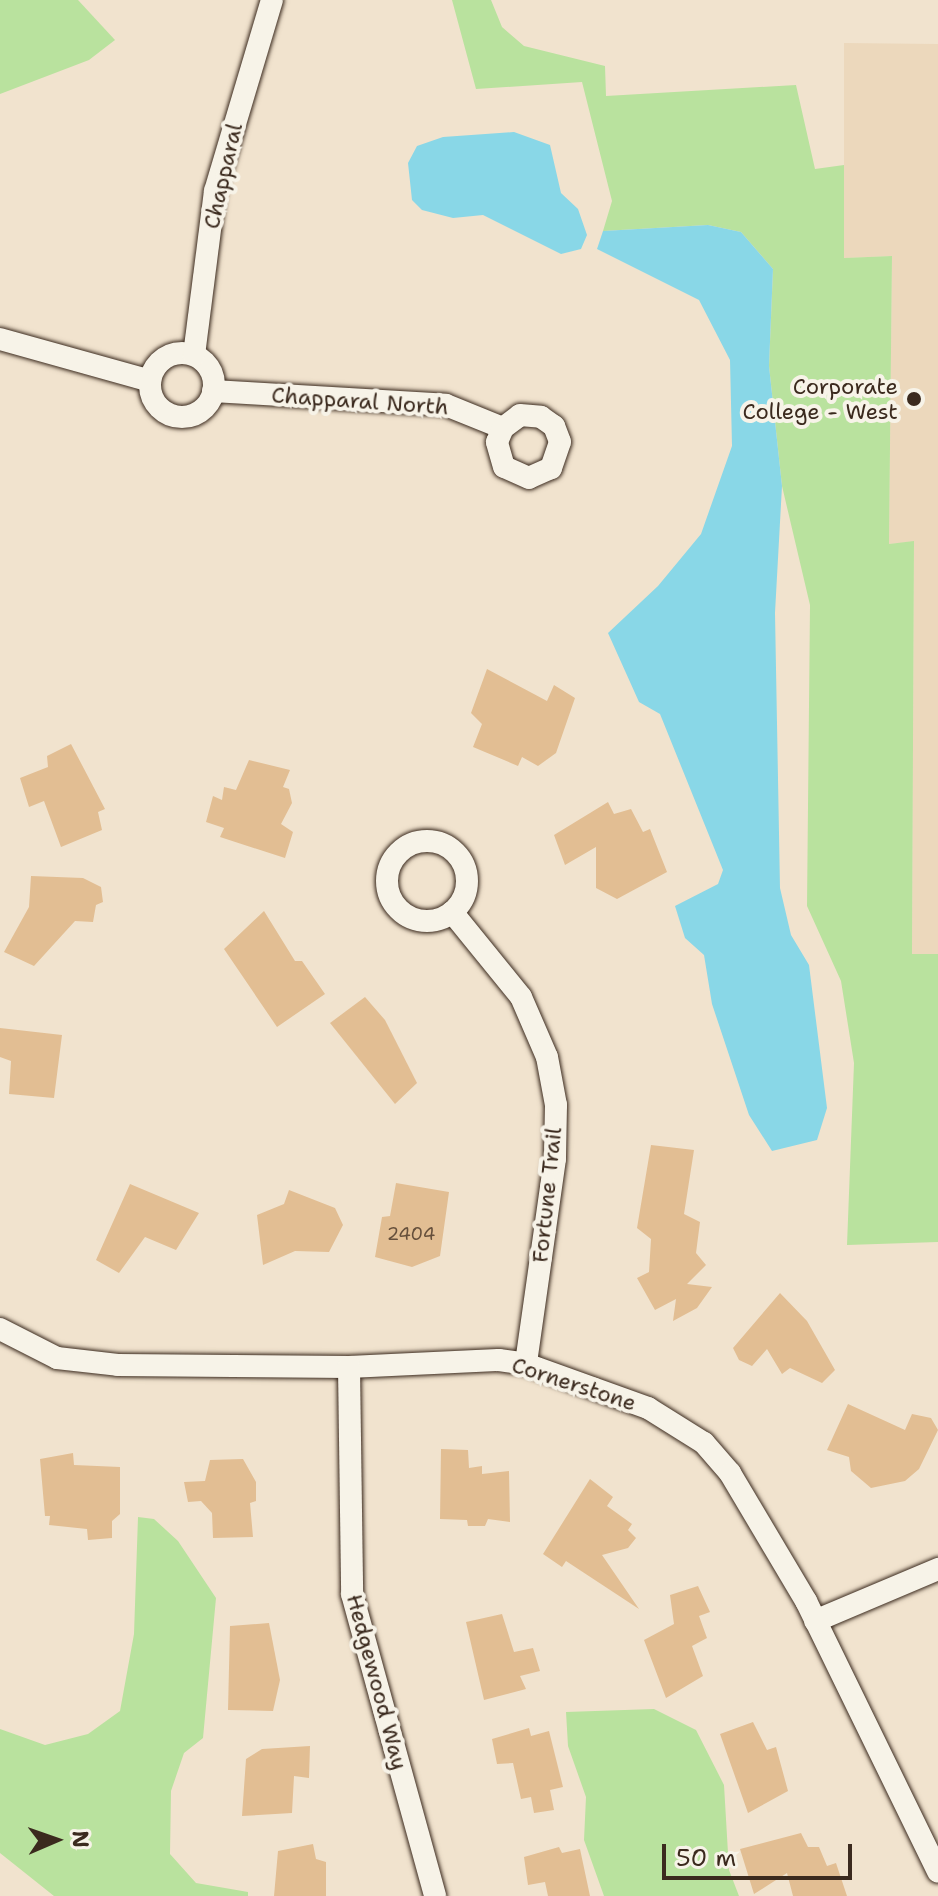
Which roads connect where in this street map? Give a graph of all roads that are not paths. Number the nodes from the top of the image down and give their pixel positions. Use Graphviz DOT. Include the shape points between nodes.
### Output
graph roads {
  1 [pos="272,0"];
  2 [pos="0,339"];
  3 [pos="194,355"];
  4 [pos="150,381"];
  5 [pos="213,391"];
  6 [pos="503,428"];
  7 [pos="452,912"];
  8 [pos="0,1329"];
  9 [pos="526,1364"];
  10 [pos="349,1367"];
  11 [pos="938,1569"];
  12 [pos="815,1621"];
  13 [pos="938,1872"];
  14 [pos="435,1896"];
  1 -- 3 [label="street, Chapparal" via="215,191"];
  2 -- 4 [label="street"];
  3 -- 4 [label="street" via="166,357"];
  3 -- 5 [label="street" via="210,370"];
  4 -- 5 [label="street" via="153,400 176,416 196,414"];
  5 -- 6 [label="street, Chapparal North" via="446,405"];
  7 -- 9 [label="street, Fortune Trail" via="521,997 547,1057 556,1105 555,1159"];
  8 -- 10 [label="street, Cornerstone" via="57,1358 118,1365"];
  9 -- 10 [label="street, Cornerstone" via="477,1360"];
  9 -- 12 [label="street, Cornerstone" via="636,1402 704,1443 730,1473"];
  10 -- 14 [label="street, Hedgewood Way" via="352,1594"];
  11 -- 12 [label="street"];
  12 -- 13 [label="street, Cornerstone"];
}
